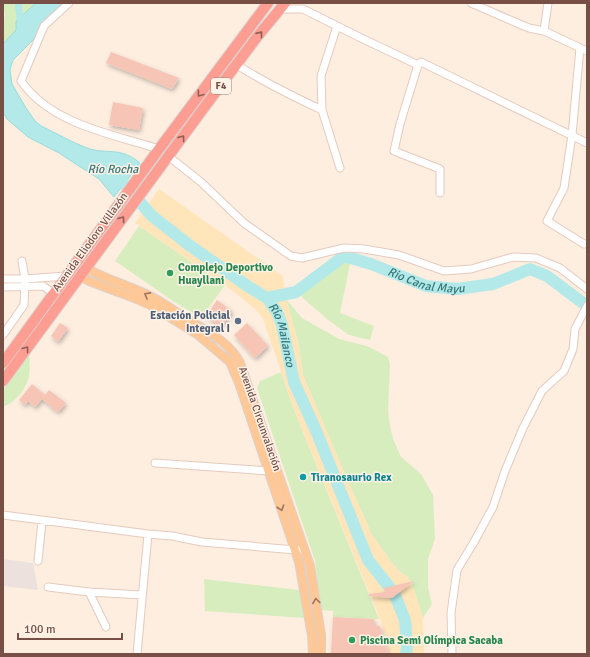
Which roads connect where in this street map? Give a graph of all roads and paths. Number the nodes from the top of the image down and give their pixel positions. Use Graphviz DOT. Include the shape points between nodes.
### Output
graph roads {
  1 [pos="69,3"];
  2 [pos="265,3"];
  3 [pos="268,3"];
  4 [pos="471,3"];
  5 [pos="548,3"];
  6 [pos="279,5"];
  7 [pos="337,26"];
  8 [pos="248,29"];
  9 [pos="544,31"];
  10 [pos="580,48"];
  11 [pos="587,52"];
  12 [pos="237,64"];
  13 [pos="418,65"];
  14 [pos="322,110"];
  15 [pos="572,135"];
  16 [pos="587,143"];
  17 [pos="159,149"];
  18 [pos="168,156"];
  19 [pos="340,168"];
  20 [pos="440,193"];
  21 [pos="584,244"];
  22 [pos="22,261"];
  23 [pos="83,272"];
  24 [pos="66,276"];
  25 [pos="3,279"];
  26 [pos="25,283"];
  27 [pos="3,287"];
  28 [pos="587,289"];
  29 [pos="53,293"];
  30 [pos="587,306"];
  31 [pos="3,335"];
  32 [pos="223,342"];
  33 [pos="217,350"];
  34 [pos="3,363"];
  35 [pos="3,381"];
  36 [pos="242,381"];
  37 [pos="155,463"];
  38 [pos="269,471"];
  39 [pos="3,515"];
  40 [pos="42,521"];
  41 [pos="148,534"];
  42 [pos="304,548"];
  43 [pos="296,550"];
  44 [pos="38,561"];
  45 [pos="48,587"];
  46 [pos="89,592"];
  47 [pos="142,595"];
  48 [pos="309,616"];
  49 [pos="318,616"];
  50 [pos="106,627"];
  51 [pos="137,654"];
  52 [pos="312,654"];
  53 [pos="321,654"];
  54 [pos="452,654"];
  1 -- 17 [label="street" via="44,26 20,81 33,96 60,115 89,128"];
  2 -- 8 [label="highway, Avenida Eliodoro Villazón / F4"];
  3 -- 8 [label="highway, Avenida Eliodoro Villazón / F4"];
  4 -- 9 [label="street" via="529,28"];
  5 -- 9 [label="street"];
  6 -- 7 [label="street" via="303,9"];
  6 -- 8 [label="highway, Avenida Eliodoro Villazón / F4"];
  12 -- 6 [label="highway, Avenida Eliodoro Villazón / F4, one-way"];
  7 -- 13 [label="street"];
  7 -- 14 [label="street" via="322,76"];
  8 -- 17 [label="highway, Avenida Eliodoro Villazón / F4, one-way"];
  9 -- 10 [label="street"];
  10 -- 11 [label="street"];
  10 -- 15 [label="street"];
  12 -- 14 [label="street" via="288,95"];
  18 -- 12 [label="highway, Avenida Eliodoro Villazón / F4, one-way"];
  13 -- 15 [label="street" via="421,62"];
  13 -- 20 [label="street" via="394,151 440,169"];
  14 -- 19 [label="street"];
  15 -- 16 [label="street"];
  15 -- 21 [label="street" via="564,188 547,221"];
  17 -- 24 [label="highway, Avenida Eliodoro Villazón / F4"];
  23 -- 18 [label="highway, Avenida Eliodoro Villazón / F4, one-way"];
  18 -- 28 [label="street" via="201,182 244,222 291,256 302,258 344,248 364,249 399,255 444,271 471,269 513,257 536,258 560,268"];
  22 -- 26 [label="street"];
  32 -- 23 [label="main road, Avenida Circunvalación, one-way" via="140,291"];
  23 -- 33 [label="main road, Avenida Circunvalación" via="89,281 150,305 197,334"];
  35 -- 23 [label="highway, Avenida Eliodoro Villazón / F4, one-way"];
  24 -- 26 [label="street"];
  24 -- 29 [label="highway, Avenida Eliodoro Villazón / F4"];
  25 -- 26 [label="street"];
  26 -- 27 [label="street"];
  26 -- 29 [label="street" via="43,286"];
  26 -- 31 [label="street" via="24,305"];
  29 -- 34 [label="highway, Avenida Eliodoro Villazón / F4"];
  30 -- 54 [label="street" via="575,329 573,349 564,371 542,391 523,428 493,507 456,570 451,612"];
  32 -- 33 [label="street"];
  32 -- 36 [label="main road, Avenida Circunvalación" via="237,356"];
  33 -- 36 [label="main road, Avenida Circunvalación" via="230,362"];
  36 -- 38 [label="main road, Avenida Circunvalación"];
  36 -- 42 [label="main road, Avenida Circunvalación"];
  37 -- 38 [label="street"];
  38 -- 43 [label="main road, Avenida Circunvalación, one-way"];
  39 -- 40 [label="street"];
  40 -- 41 [label="street"];
  40 -- 44 [label="street"];
  41 -- 43 [label="street" via="202,542"];
  41 -- 47 [label="street"];
  42 -- 43 [label="street"];
  49 -- 42 [label="main road, Avenida Circunvalación, one-way" via="310,566"];
  43 -- 48 [label="main road, Avenida Circunvalación"];
  45 -- 46 [label="street"];
  46 -- 47 [label="street"];
  46 -- 50 [label="street"];
  47 -- 51 [label="street"];
  48 -- 49 [label="street"];
  48 -- 52 [label="main road, Avenida Circunvalación"];
  49 -- 53 [label="main road, Avenida Circunvalación"];
}
